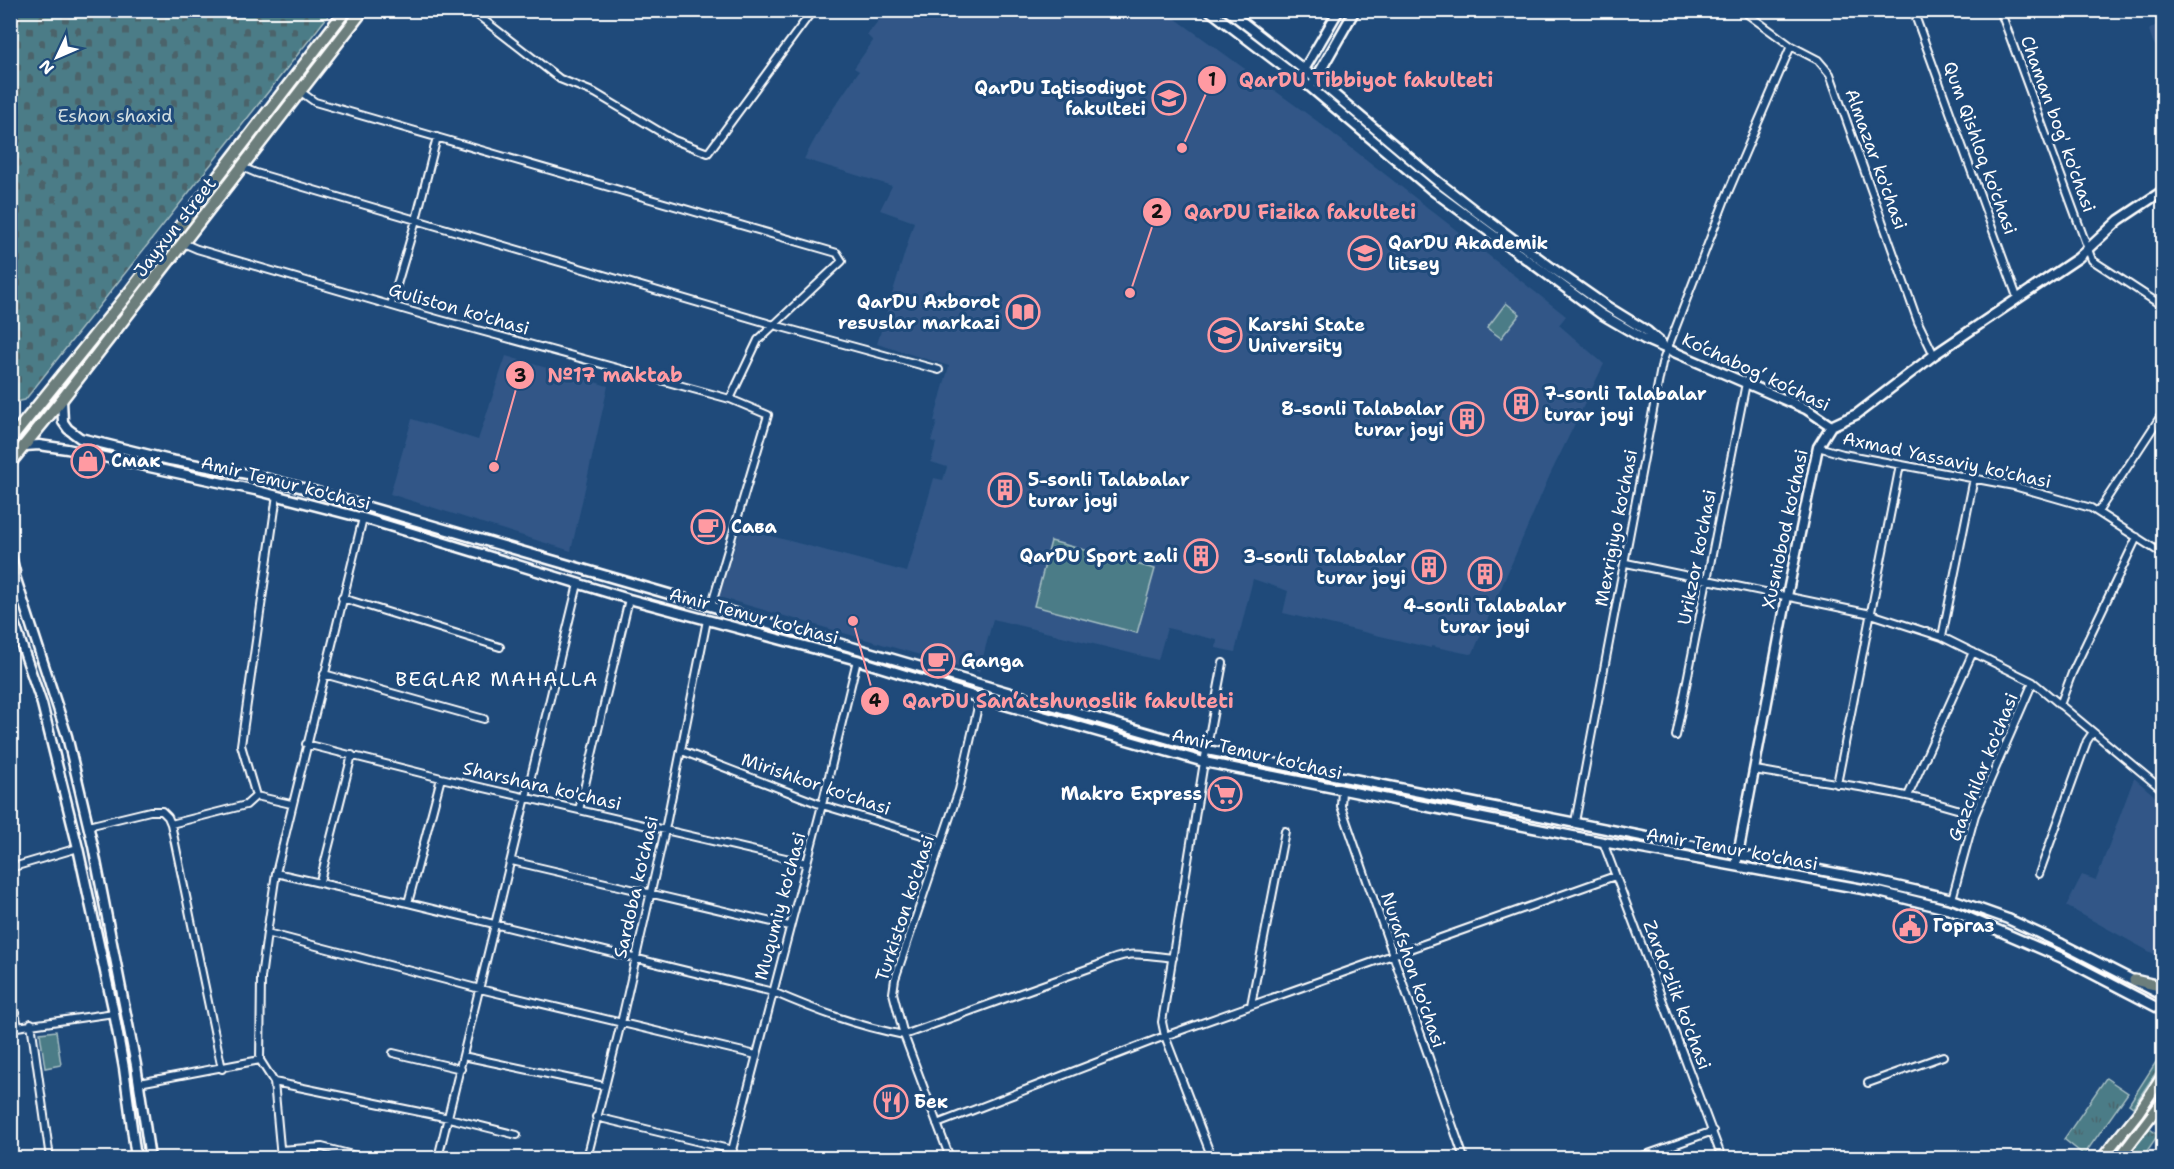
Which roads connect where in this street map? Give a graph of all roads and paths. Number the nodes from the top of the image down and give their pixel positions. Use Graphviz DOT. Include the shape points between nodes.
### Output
graph roads {
  1 [pos="346,10"];
  2 [pos="363,10"];
  3 [pos="471,10"];
  4 [pos="813,10"];
  5 [pos="1209,10"];
  6 [pos="1227,10"];
  7 [pos="1339,10"];
  8 [pos="1355,10"];
  9 [pos="1742,10"];
  10 [pos="1913,10"];
  11 [pos="2000,10"];
  12 [pos="1791,46"];
  13 [pos="1304,70"];
  14 [pos="1299,79"];
  15 [pos="1316,79"];
  16 [pos="1310,87"];
  17 [pos="301,92"];
  18 [pos="437,137"];
  19 [pos="243,167"];
  20 [pos="2163,190"];
  21 [pos="416,220"];
  22 [pos="183,243"];
  23 [pos="2088,248"];
  24 [pos="2017,297"];
  25 [pos="391,305"];
  26 [pos="2163,307"];
  27 [pos="774,325"];
  28 [pos="1667,348"];
  29 [pos="1934,355"];
  30 [pos="939,370"];
  31 [pos="1746,383"];
  32 [pos="730,399"];
  33 [pos="62,400"];
  34 [pos="38,408"];
  35 [pos="2163,411"];
  36 [pos="1831,426"];
  37 [pos="10,428"];
  38 [pos="10,440"];
  39 [pos="25,446"];
  40 [pos="1818,447"];
  41 [pos="13,460"];
  42 [pos="1900,465"];
  43 [pos="10,473"];
  44 [pos="1974,478"];
  45 [pos="277,495"];
  46 [pos="2098,512"];
  47 [pos="363,518"];
  48 [pos="2137,537"];
  49 [pos="2163,555"];
  50 [pos="10,556"];
  51 [pos="1626,563"];
  52 [pos="12,568"];
  53 [pos="1708,580"];
  54 [pos="578,584"];
  55 [pos="1787,596"];
  56 [pos="342,598"];
  57 [pos="629,599"];
  58 [pos="711,607"];
  59 [pos="10,611"];
  60 [pos="1871,614"];
  61 [pos="707,620"];
  62 [pos="1942,637"];
  63 [pos="500,647"];
  64 [pos="1973,652"];
  65 [pos="857,660"];
  66 [pos="1223,663"];
  67 [pos="324,674"];
  68 [pos="2033,682"];
  69 [pos="980,698"];
  70 [pos="2060,705"];
  71 [pos="484,718"];
  72 [pos="2093,732"];
  73 [pos="1676,736"];
  74 [pos="306,744"];
  75 [pos="1207,750"];
  76 [pos="682,751"];
  77 [pos="352,755"];
  78 [pos="1204,762"];
  79 [pos="1755,770"];
  80 [pos="441,778"];
  81 [pos="1837,784"];
  82 [pos="1342,790"];
  83 [pos="2163,791"];
  84 [pos="256,796"];
  85 [pos="1908,796"];
  86 [pos="525,798"];
  87 [pos="291,804"];
  88 [pos="822,805"];
  89 [pos="579,810"];
  90 [pos="1975,815"];
  91 [pos="1575,822"];
  92 [pos="171,824"];
  93 [pos="88,826"];
  94 [pos="665,830"];
  95 [pos="1285,831"];
  96 [pos="942,841"];
  97 [pos="1603,842"];
  98 [pos="78,848"];
  99 [pos="1738,855"];
  100 [pos="512,861"];
  101 [pos="807,863"];
  102 [pos="1736,866"];
  103 [pos="10,868"];
  104 [pos="276,873"];
  105 [pos="2039,874"];
  106 [pos="1615,876"];
  107 [pos="320,881"];
  108 [pos="650,895"];
  109 [pos="1952,899"];
  110 [pos="408,903"];
  111 [pos="496,926"];
  112 [pos="789,926"];
  113 [pos="267,933"];
  114 [pos="1392,954"];
  115 [pos="636,958"];
  116 [pos="1173,958"];
  117 [pos="2134,981"];
  118 [pos="2163,987"];
  119 [pos="480,989"];
  120 [pos="10,991"];
  121 [pos="773,992"];
  122 [pos="2163,996"];
  123 [pos="1251,1005"];
  124 [pos="2163,1011"];
  125 [pos="114,1013"];
  126 [pos="31,1023"];
  127 [pos="621,1023"];
  128 [pos="18,1026"];
  129 [pos="10,1028"];
  130 [pos="904,1035"];
  131 [pos="1165,1036"];
  132 [pos="133,1047"];
  133 [pos="121,1049"];
  134 [pos="393,1053"];
  135 [pos="756,1054"];
  136 [pos="463,1056"];
  137 [pos="1943,1056"];
  138 [pos="260,1060"];
  139 [pos="461,1068"];
  140 [pos="222,1069"];
  141 [pos="2163,1074"];
  142 [pos="274,1082"];
  143 [pos="139,1083"];
  144 [pos="1868,1083"];
  145 [pos="604,1086"];
  146 [pos="2162,1101"];
  147 [pos="596,1117"];
  148 [pos="449,1118"];
  149 [pos="937,1124"];
  150 [pos="1713,1131"];
  151 [pos="518,1135"];
  152 [pos="280,1150"];
  153 [pos="733,1150"];
  154 [pos="50,1158"];
  155 [pos="136,1158"];
  156 [pos="150,1158"];
  157 [pos="281,1158"];
  158 [pos="364,1158"];
  159 [pos="438,1158"];
  160 [pos="587,1158"];
  161 [pos="730,1158"];
  162 [pos="950,1158"];
  163 [pos="1212,1158"];
  164 [pos="1464,1158"];
  165 [pos="1637,1158"];
  166 [pos="1722,1158"];
  167 [pos="2102,1158"];
  168 [pos="2119,1158"];
  1 -- 34 [label="highway, Jayxun street"];
  2 -- 17 [label="highway, Jayxun street"];
  3 -- 4 [label="street" via="560,79 595,93 674,140 708,153"];
  5 -- 14 [label="main road, Ko‘chabog‘ ko‘chasi"];
  6 -- 13 [label="main road, Ko‘chabog‘ ko‘chasi"];
  7 -- 13 [label="main road"];
  8 -- 15 [label="main road"];
  9 -- 12 [label="street, Almazar ko'chasi"];
  10 -- 24 [label="street, Qum Qishloq ko'chasi"];
  11 -- 23 [label="street, Chaman bog' ko'chasi"];
  12 -- 28 [label="street, Mexrigiyo ko'chasi"];
  12 -- 29 [label="street, Almazar ko'chasi" via="1818,60 1830,74 1918,322"];
  13 -- 14 [label="main road"];
  13 -- 15 [label="main road, Ko‘chabog‘ ko‘chasi"];
  14 -- 16 [label="main road, Ko‘chabog‘ ko‘chasi"];
  15 -- 16 [label="main road"];
  15 -- 28 [label="main road, Ko‘chabog‘ ko‘chasi" via="1474,210"];
  16 -- 28 [label="main road, Ko‘chabog‘ ko‘chasi" via="1432,190 1540,270 1601,314"];
  17 -- 18 [label="street" via="315,102"];
  17 -- 19 [label="highway, Jayxun street"];
  18 -- 21 [label="street"];
  18 -- 27 [label="street" via="837,253 842,261"];
  19 -- 21 [label="street"];
  19 -- 22 [label="highway, Jayxun street"];
  20 -- 23 [label="main road" via="2119,220"];
  21 -- 25 [label="street"];
  21 -- 27 [label="street"];
  22 -- 25 [label="street, Guliston ko'chasi"];
  22 -- 33 [label="highway, Jayxun street"];
  23 -- 24 [label="main road"];
  23 -- 26 [label="street" via="2092,260"];
  24 -- 29 [label="main road"];
  25 -- 32 [label="street, Guliston ko'chasi"];
  27 -- 30 [label="street"];
  27 -- 32 [label="street" via="758,340"];
  28 -- 31 [label="main road, Ko‘chabog‘ ko‘chasi"];
  28 -- 51 [label="street, Mexrigiyo ko'chasi"];
  29 -- 36 [label="main road" via="1857,414"];
  31 -- 36 [label="main road, Ko‘chabog‘ ko‘chasi" via="1806,409"];
  31 -- 53 [label="street, Urikzor ko'chasi"];
  32 -- 58 [label="street, Guliston ko'chasi" via="768,415"];
  33 -- 39 [label="highway, Jayxun street"];
  33 -- 58 [label="main road, Amir Temur ko'chasi" via="63,422 80,438 303,488"];
  34 -- 37 [label="highway"];
  34 -- 38 [label="highway, Jayxun street"];
  35 -- 46 [label="street"];
  36 -- 40 [label="main road, Xusniobod ko'chasi"];
  39 -- 41 [label="highway, Jayxun street"];
  39 -- 45 [label="main road, Amir Temur ko'chasi" via="67,449"];
  40 -- 42 [label="street, Axmad Yassaviy ko'chasi"];
  40 -- 55 [label="main road, Xusniobod ko'chasi"];
  41 -- 43 [label="highway, Jayxun street"];
  42 -- 44 [label="street, Axmad Yassaviy ko'chasi"];
  42 -- 60 [label="street"];
  44 -- 46 [label="street, Axmad Yassaviy ko'chasi"];
  44 -- 62 [label="street"];
  45 -- 47 [label="main road, Amir Temur ko'chasi"];
  45 -- 84 [label="street" via="241,745"];
  46 -- 48 [label="street, Axmad Yassaviy ko'chasi"];
  47 -- 54 [label="main road, Amir Temur ko'chasi"];
  47 -- 56 [label="street"];
  48 -- 49 [label="street, Axmad Yassaviy ko'chasi"];
  48 -- 70 [label="street"];
  50 -- 52 [label="highway"];
  51 -- 53 [label="street"];
  51 -- 91 [label="street, Mexrigiyo ko'chasi"];
  52 -- 93 [label="main road" via="67,736"];
  53 -- 55 [label="street"];
  53 -- 73 [label="street, Urikzor ko'chasi"];
  54 -- 57 [label="main road, Amir Temur ko'chasi"];
  54 -- 86 [label="street"];
  55 -- 60 [label="street"];
  55 -- 79 [label="main road, Xusniobod ko'chasi"];
  56 -- 63 [label="street"];
  56 -- 67 [label="street"];
  57 -- 61 [label="main road, Amir Temur ko'chasi"];
  57 -- 89 [label="street"];
  58 -- 61 [label="main road"];
  58 -- 75 [label="main road, Amir Temur ko'chasi"];
  59 -- 98 [label="main road" via="42,704"];
  60 -- 62 [label="street"];
  60 -- 81 [label="street"];
  61 -- 65 [label="main road, Amir Temur ko'chasi"];
  61 -- 76 [label="street, Sardoba ko'chasi"];
  62 -- 64 [label="street"];
  64 -- 68 [label="street"];
  64 -- 85 [label="street"];
  65 -- 69 [label="main road, Amir Temur ko'chasi"];
  65 -- 88 [label="street, Muqumiy ko'chasi"];
  66 -- 75 [label="street"];
  67 -- 71 [label="street"];
  67 -- 74 [label="street"];
  68 -- 70 [label="street"];
  68 -- 90 [label="street, Gazchilar ko'chasi"];
  69 -- 78 [label="main road, Amir Temur ko'chasi"];
  69 -- 96 [label="street, Turkiston ko'chasi" via="959,790"];
  70 -- 72 [label="street"];
  72 -- 83 [label="street"];
  72 -- 105 [label="street"];
  74 -- 77 [label="street, Sharshara ko'chasi"];
  74 -- 87 [label="street"];
  75 -- 78 [label="street"];
  75 -- 91 [label="main road, Amir Temur ko'chasi"];
  76 -- 88 [label="street, Mirishkor ko'chasi"];
  76 -- 94 [label="street, Sardoba ko'chasi"];
  77 -- 80 [label="street, Sharshara ko'chasi"];
  77 -- 107 [label="street"];
  78 -- 82 [label="main road, Amir Temur ko'chasi"];
  78 -- 116 [label="street"];
  79 -- 81 [label="street"];
  79 -- 99 [label="main road, Xusniobod ko'chasi"];
  80 -- 86 [label="street, Sharshara ko'chasi"];
  80 -- 110 [label="street"];
  81 -- 85 [label="street"];
  82 -- 97 [label="main road, Amir Temur ko'chasi"];
  82 -- 114 [label="street, Nurafshon ko'chasi" via="1341,806"];
  84 -- 87 [label="street"];
  84 -- 92 [label="street" via="246,805"];
  85 -- 90 [label="street"];
  86 -- 89 [label="street, Sharshara ko'chasi"];
  86 -- 100 [label="street"];
  87 -- 104 [label="street"];
  88 -- 96 [label="street, Mirishkor ko'chasi"];
  88 -- 101 [label="street, Muqumiy ko'chasi"];
  89 -- 94 [label="street, Sharshara ko'chasi"];
  90 -- 109 [label="street, Gazchilar ko'chasi"];
  91 -- 99 [label="main road, Amir Temur ko'chasi"];
  92 -- 93 [label="street" via="162,810"];
  92 -- 140 [label="street"];
  93 -- 132 [label="main road"];
  94 -- 101 [label="street, Sharshara ko'chasi"];
  94 -- 108 [label="street, Sardoba ko'chasi"];
  95 -- 123 [label="street"];
  96 -- 130 [label="street, Turkiston ko'chasi" via="895,979 893,993"];
  97 -- 102 [label="main road, Amir Temur ko'chasi"];
  97 -- 106 [label="street, Zardo'zlik ko'chasi"];
  98 -- 103 [label="street"];
  98 -- 125 [label="main road"];
  99 -- 102 [label="main road, Xusniobod ko'chasi"];
  99 -- 109 [label="main road, Amir Temur ko'chasi"];
  100 -- 108 [label="street"];
  100 -- 111 [label="street"];
  101 -- 112 [label="street, Muqumiy ko'chasi"];
  102 -- 124 [label="main road, Amir Temur ko'chasi" via="1880,892 1951,910 2060,957"];
  104 -- 107 [label="street"];
  104 -- 113 [label="street"];
  106 -- 114 [label="street"];
  106 -- 150 [label="street, Zardo'zlik ko'chasi"];
  107 -- 110 [label="street"];
  108 -- 112 [label="street"];
  108 -- 115 [label="street, Sardoba ko'chasi"];
  109 -- 117 [label="main road, Amir Temur ko'chasi" via="2008,919"];
  110 -- 111 [label="street"];
  111 -- 115 [label="street"];
  111 -- 119 [label="street"];
  112 -- 121 [label="street, Muqumiy ko'chasi"];
  113 -- 119 [label="street"];
  113 -- 138 [label="street" via="261,978"];
  114 -- 123 [label="street"];
  114 -- 164 [label="street, Nurafshon ko'chasi"];
  115 -- 121 [label="street"];
  115 -- 127 [label="street, Sardoba ko'chasi"];
  116 -- 130 [label="street" via="1132,953 1115,957"];
  116 -- 131 [label="street" via="1162,1023"];
  117 -- 118 [label="main road"];
  117 -- 122 [label="main road, Amir Temur ko'chasi"];
  119 -- 127 [label="street"];
  119 -- 136 [label="street"];
  120 -- 128 [label="street"];
  121 -- 130 [label="street" via="822,1014"];
  121 -- 135 [label="street, Muqumiy ko'chasi"];
  123 -- 131 [label="street"];
  125 -- 126 [label="street"];
  125 -- 133 [label="main road"];
  126 -- 128 [label="street"];
  126 -- 154 [label="street"];
  127 -- 135 [label="street"];
  127 -- 145 [label="street, Sardoba ko'chasi"];
  128 -- 129 [label="street"];
  130 -- 149 [label="street, Turkiston ko'chasi"];
  131 -- 149 [label="street"];
  131 -- 163 [label="street"];
  132 -- 133 [label="main road"];
  132 -- 143 [label="main road"];
  133 -- 155 [label="main road"];
  134 -- 139 [label="street"];
  135 -- 153 [label="street, Muqumiy ko'chasi"];
  136 -- 139 [label="street"];
  136 -- 145 [label="street"];
  137 -- 144 [label="street"];
  138 -- 140 [label="street"];
  138 -- 142 [label="street"];
  139 -- 148 [label="street"];
  140 -- 143 [label="street"];
  141 -- 167 [label="main road"];
  142 -- 148 [label="street"];
  142 -- 152 [label="street"];
  143 -- 156 [label="main road"];
  145 -- 147 [label="street, Sardoba ko'chasi"];
  146 -- 168 [label="main road"];
  147 -- 153 [label="street"];
  147 -- 160 [label="street, Sardoba ko'chasi"];
  148 -- 151 [label="street"];
  148 -- 159 [label="street"];
  149 -- 162 [label="street, Turkiston ko'chasi"];
  150 -- 165 [label="street"];
  150 -- 166 [label="street, Zardo'zlik ko'chasi"];
  152 -- 157 [label="street"];
  152 -- 158 [label="street" via="322,1147"];
  153 -- 161 [label="street, Muqumiy ko'chasi"];
}
